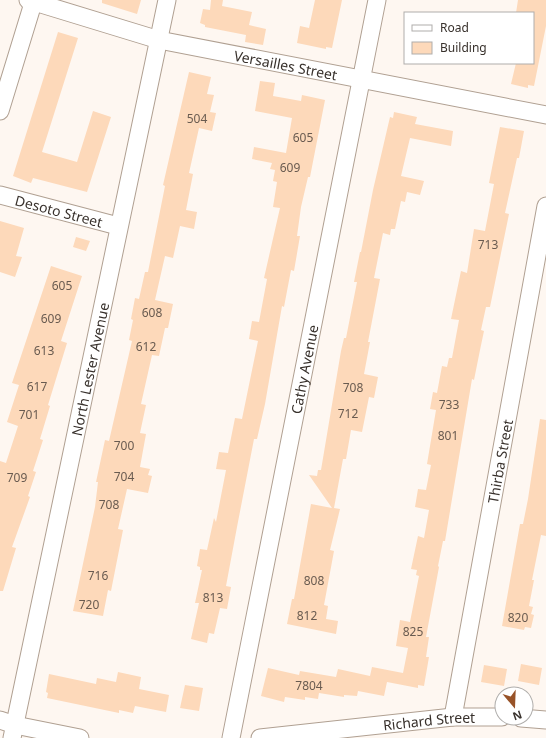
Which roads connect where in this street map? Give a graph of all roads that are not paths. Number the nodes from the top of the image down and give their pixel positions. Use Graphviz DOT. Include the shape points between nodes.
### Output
graph roads {
  1 [pos="167,0"];
  2 [pos="376,0"];
  3 [pos="32,1"];
  4 [pos="159,40"];
  5 [pos="360,79"];
  6 [pos="0,111"];
  7 [pos="546,115"];
  8 [pos="0,195"];
  9 [pos="546,206"];
  10 [pos="118,226"];
  11 [pos="453,718"];
  12 [pos="494,718"];
  13 [pos="534,719"];
  14 [pos="546,720"];
  15 [pos="9,728"];
  16 [pos="80,738"];
  17 [pos="231,738"];
  18 [pos="260,738"];
  1 -- 4 [label="street, North Lester Avenue"];
  2 -- 5 [label="street, Cathy Avenue"];
  3 -- 4 [label="street, Versailles Street"];
  3 -- 6 [label="street"];
  4 -- 5 [label="street, Versailles Street"];
  4 -- 10 [label="street, North Lester Avenue"];
  5 -- 7 [label="street, Versailles Street"];
  5 -- 17 [label="street, Cathy Avenue"];
  8 -- 10 [label="street, Desoto Street"];
  9 -- 11 [label="street, Thirba Street"];
  10 -- 15 [label="street, North Lester Avenue"];
  11 -- 12 [label="street, Richard Street"];
  11 -- 18 [label="street, Richard Street"];
  13 -- 14 [label="street"];
  15 -- 16 [label="street"];
}
